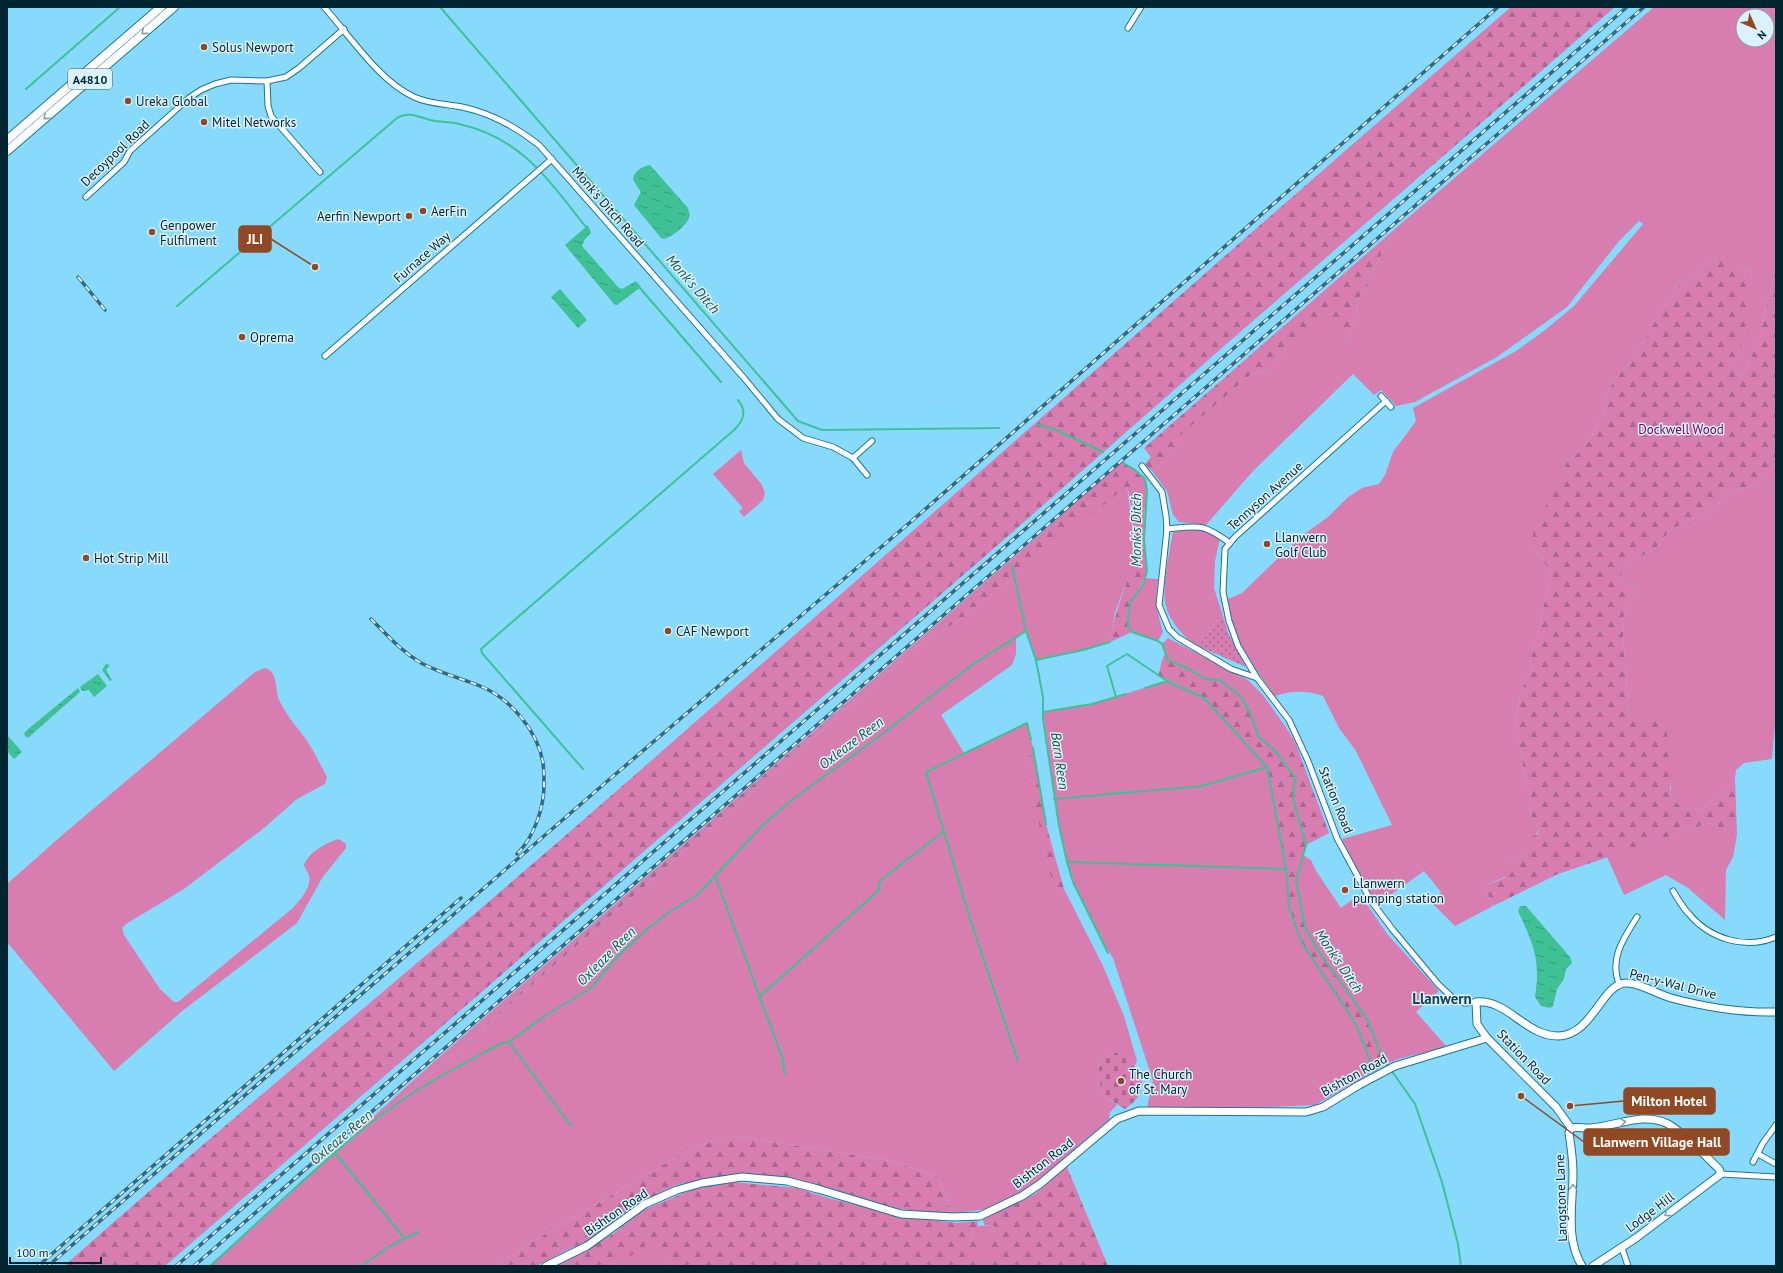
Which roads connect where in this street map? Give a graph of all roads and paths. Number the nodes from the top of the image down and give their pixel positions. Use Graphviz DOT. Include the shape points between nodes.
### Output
graph roads {
  1 [pos="161,7"];
  2 [pos="174,7"];
  3 [pos="324,7"];
  4 [pos="1141,7"];
  5 [pos="1128,28"];
  6 [pos="344,29"];
  7 [pos="267,81"];
  8 [pos="7,140"];
  9 [pos="7,150"];
  10 [pos="552,159"];
  11 [pos="320,172"];
  12 [pos="86,197"];
  13 [pos="325,356"];
  14 [pos="1381,396"];
  15 [pos="1386,401"];
  16 [pos="1391,407"];
  17 [pos="872,441"];
  18 [pos="853,458"];
  19 [pos="1142,466"];
  20 [pos="867,475"];
  21 [pos="1167,529"];
  22 [pos="1230,543"];
  23 [pos="1257,678"];
  24 [pos="1673,891"];
  25 [pos="1637,917"];
  26 [pos="1776,936"];
  27 [pos="1619,984"];
  28 [pos="1476,1002"];
  29 [pos="1776,1012"];
  30 [pos="1487,1038"];
  31 [pos="1776,1125"];
  32 [pos="1571,1128"];
  33 [pos="1758,1154"];
  34 [pos="1753,1162"];
  35 [pos="1776,1164"];
  36 [pos="1721,1174"];
  37 [pos="1776,1177"];
  38 [pos="1622,1248"];
  39 [pos="546,1266"];
  40 [pos="1582,1266"];
  41 [pos="1593,1266"];
  42 [pos="1628,1266"];
  1 -- 8 [label="main road, A4810"];
  2 -- 9 [label="main road, A4810, one-way"];
  3 -- 6 [label="street, Monk's Ditch Road"];
  4 -- 5 [label="street"];
  6 -- 7 [label="street, Decoypool Road" via="293,72 280,79"];
  6 -- 10 [label="street, Monk's Ditch Road" via="390,83 404,92 425,101 463,107 500,120 539,145"];
  7 -- 11 [label="street" via="271,116"];
  7 -- 12 [label="street, Decoypool Road" via="231,80 196,93 130,152 124,162"];
  10 -- 13 [label="street, Furnace Way"];
  10 -- 18 [label="street, Monk's Ditch Road" via="778,419 803,438 833,447"];
  14 -- 15 [label="street"];
  15 -- 16 [label="street"];
  15 -- 22 [label="street, Tennyson Avenue"];
  17 -- 18 [label="street"];
  18 -- 20 [label="street, Monk's Ditch Road"];
  19 -- 21 [label="street" via="1162,492"];
  21 -- 22 [label="street" via="1205,527"];
  21 -- 23 [label="street" via="1159,605 1169,629 1177,637 1231,669"];
  22 -- 23 [label="street, Tennyson Avenue" via="1225,549 1223,590 1229,621 1238,646"];
  23 -- 28 [label="street, Station Road" via="1289,720 1308,761 1337,838 1371,901 1448,994 1464,1003"];
  24 -- 26 [label="street" via="1688,914 1704,929 1715,935 1739,942 1759,942"];
  25 -- 27 [label="street" via="1618,948 1615,963"];
  27 -- 28 [label="street, Pen-y-Wal Drive" via="1609,992 1583,1026 1574,1032 1557,1036 1542,1034 1528,1027 1494,1004"];
  27 -- 29 [label="street, Pen-y-Wal Drive" via="1628,983 1670,997 1717,1007 1754,1013"];
  28 -- 30 [label="street, Station Road" via="1477,1024"];
  30 -- 32 [label="street, Station Road" via="1556,1107"];
  30 -- 39 [label="street, Bishton Road" via="1395,1066 1323,1107 1306,1112 1139,1111 1117,1119 1028,1192 980,1216 901,1214 818,1189 787,1182 742,1177 702,1182 645,1204 588,1246"];
  31 -- 33 [label="street"];
  32 -- 36 [label="street, one-way" via="1589,1128 1639,1119 1658,1120 1687,1139"];
  40 -- 32 [label="street, Langstone Lane, one-way" via="1572,1231 1573,1171 1569,1133"];
  33 -- 34 [label="street"];
  33 -- 35 [label="street"];
  36 -- 37 [label="street"];
  36 -- 38 [label="street, Lodge Hill, one-way"];
  38 -- 41 [label="street, Lodge Hill"];
  38 -- 42 [label="street"];
}
